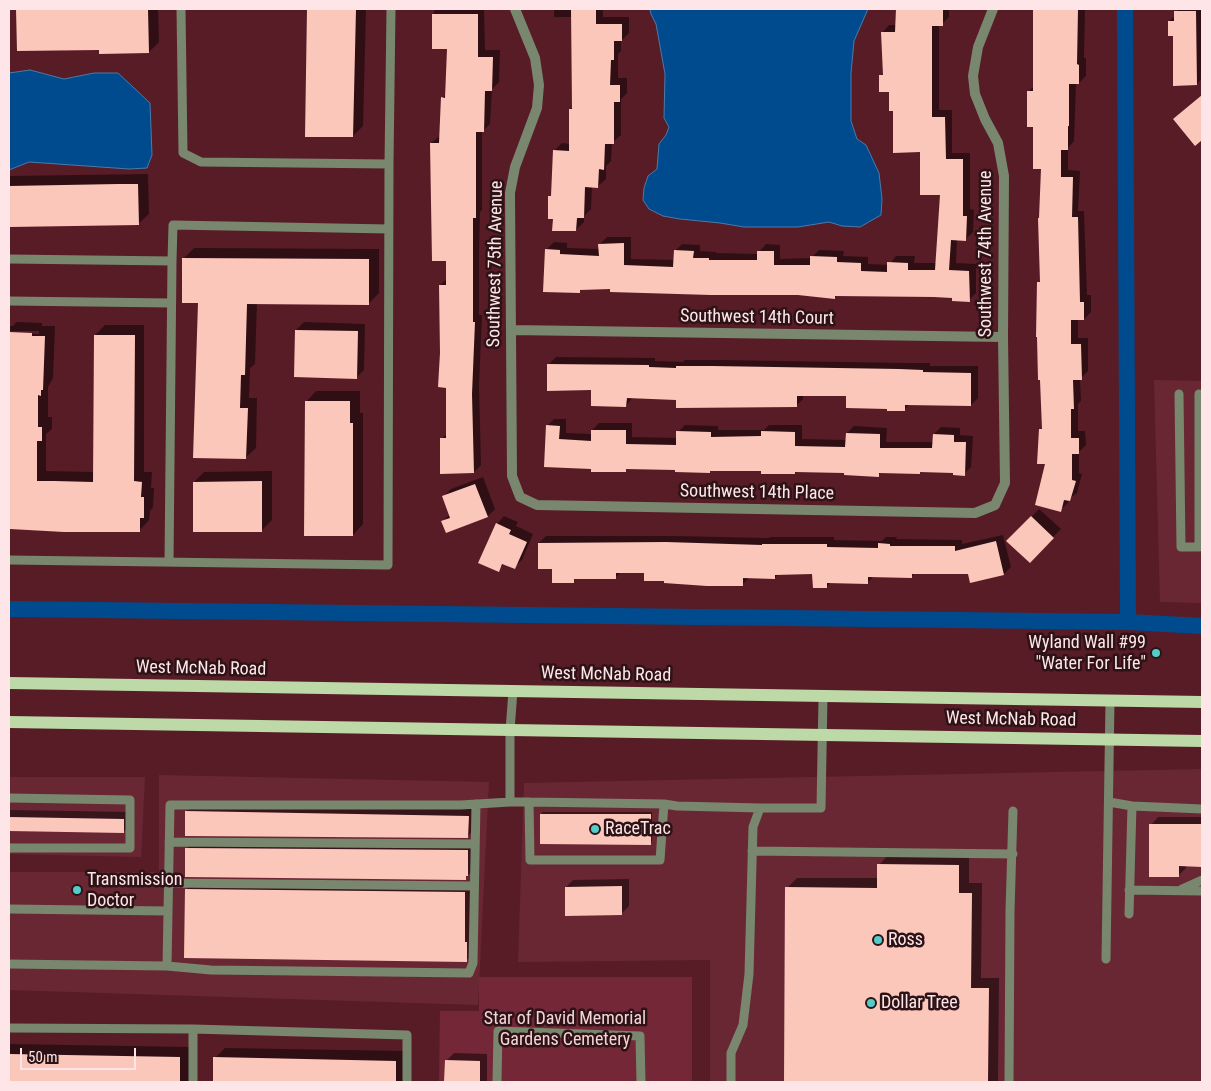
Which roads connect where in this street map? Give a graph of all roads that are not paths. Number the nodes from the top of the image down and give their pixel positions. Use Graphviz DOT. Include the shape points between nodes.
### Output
graph roads {
  1 [pos="181,9"];
  2 [pos="390,9"];
  3 [pos="514,9"];
  4 [pos="993,9"];
  5 [pos="389,164"];
  6 [pos="389,229"];
  7 [pos="9,259"];
  8 [pos="172,261"];
  9 [pos="9,301"];
  10 [pos="171,303"];
  11 [pos="511,330"];
  12 [pos="1003,337"];
  13 [pos="1179,394"];
  14 [pos="1199,394"];
  15 [pos="520,497"];
  16 [pos="995,505"];
  17 [pos="9,560"];
  18 [pos="170,562"];
  19 [pos="9,683"];
  20 [pos="513,691"];
  21 [pos="823,697"];
  22 [pos="1110,701"];
  23 [pos="1202,702"];
  24 [pos="9,722"];
  25 [pos="510,730"];
  26 [pos="823,735"];
  27 [pos="1110,740"];
  28 [pos="1202,741"];
  29 [pos="9,798"];
  30 [pos="510,802"];
  31 [pos="529,802"];
  32 [pos="1109,802"];
  33 [pos="476,804"];
  34 [pos="664,804"];
  35 [pos="1132,806"];
  36 [pos="760,808"];
  37 [pos="1202,809"];
  38 [pos="1013,811"];
  39 [pos="169,842"];
  40 [pos="475,844"];
  41 [pos="9,848"];
  42 [pos="752,851"];
  43 [pos="1013,854"];
  44 [pos="1202,880"];
  45 [pos="168,883"];
  46 [pos="474,886"];
  47 [pos="1129,890"];
  48 [pos="1177,890"];
  49 [pos="1202,891"];
  50 [pos="9,909"];
  51 [pos="168,910"];
  52 [pos="1129,914"];
  53 [pos="1106,960"];
  54 [pos="9,964"];
  55 [pos="168,966"];
  56 [pos="9,1028"];
  57 [pos="193,1029"];
  58 [pos="193,1082"];
  59 [pos="407,1082"];
  60 [pos="498,1082"];
  61 [pos="641,1082"];
  62 [pos="731,1082"];
  63 [pos="1009,1082"];
  1 -- 5 [label="lane" via="183,153 201,162"];
  2 -- 5 [label="lane"];
  3 -- 11 [label="street, Southwest 75th Avenue" via="535,58 539,85 537,108 515,167 510,193"];
  4 -- 12 [label="street, Southwest 74th Avenue" via="978,47 973,76 975,94 998,143 1004,176"];
  5 -- 6 [label="lane"];
  6 -- 8 [label="lane" via="173,225"];
  6 -- 18 [label="lane" via="388,565"];
  7 -- 8 [label="lane"];
  8 -- 10 [label="lane"];
  9 -- 10 [label="lane"];
  10 -- 18 [label="lane"];
  11 -- 12 [label="street, Southwest 14th Court"];
  11 -- 15 [label="street, Southwest 75th Avenue" via="512,476"];
  12 -- 16 [label="street, Southwest 74th Avenue" via="1005,483"];
  13 -- 14 [label="lane" via="1181,548 1199,547"];
  15 -- 16 [label="street, Southwest 14th Place" via="537,506 975,513"];
  17 -- 18 [label="lane"];
  19 -- 20 [label="main road, West McNab Road"];
  20 -- 21 [label="main road, West McNab Road"];
  20 -- 25 [label="lane"];
  21 -- 22 [label="main road, West McNab Road"];
  21 -- 26 [label="lane"];
  22 -- 23 [label="main road, West McNab Road"];
  22 -- 27 [label="lane"];
  24 -- 25 [label="main road, West McNab Road"];
  25 -- 26 [label="main road, West McNab Road"];
  25 -- 30 [label="lane"];
  26 -- 27 [label="main road, West McNab Road"];
  26 -- 36 [label="lane" via="822,808"];
  27 -- 28 [label="main road, West McNab Road"];
  27 -- 32 [label="lane"];
  29 -- 41 [label="lane" via="130,800 130,848"];
  30 -- 31 [label="lane"];
  30 -- 33 [label="lane"];
  31 -- 34 [label="lane"];
  31 -- 34 [label="lane" via="530,860 660,860"];
  32 -- 35 [label="lane"];
  32 -- 53 [label="lane"];
  33 -- 39 [label="lane" via="170,805"];
  33 -- 40 [label="lane"];
  34 -- 36 [label="lane"];
  35 -- 37 [label="lane"];
  35 -- 47 [label="lane"];
  36 -- 42 [label="lane" via="753,827"];
  38 -- 43 [label="lane"];
  39 -- 40 [label="lane"];
  39 -- 45 [label="lane"];
  40 -- 46 [label="lane"];
  42 -- 43 [label="lane"];
  42 -- 62 [label="lane" via="749,974 743,1025 731,1053"];
  43 -- 63 [label="lane"];
  44 -- 48 [label="lane"];
  45 -- 46 [label="lane"];
  45 -- 51 [label="lane"];
  46 -- 55 [label="lane" via="473,963 469,973 211,970"];
  47 -- 48 [label="lane"];
  47 -- 52 [label="lane"];
  48 -- 49 [label="lane"];
  50 -- 51 [label="lane"];
  51 -- 55 [label="lane"];
  54 -- 55 [label="lane"];
  56 -- 57 [label="lane"];
  57 -- 58 [label="lane"];
  57 -- 59 [label="lane" via="407,1035"];
  60 -- 61 [label="lane" via="498,1031 640,1036"];
}
